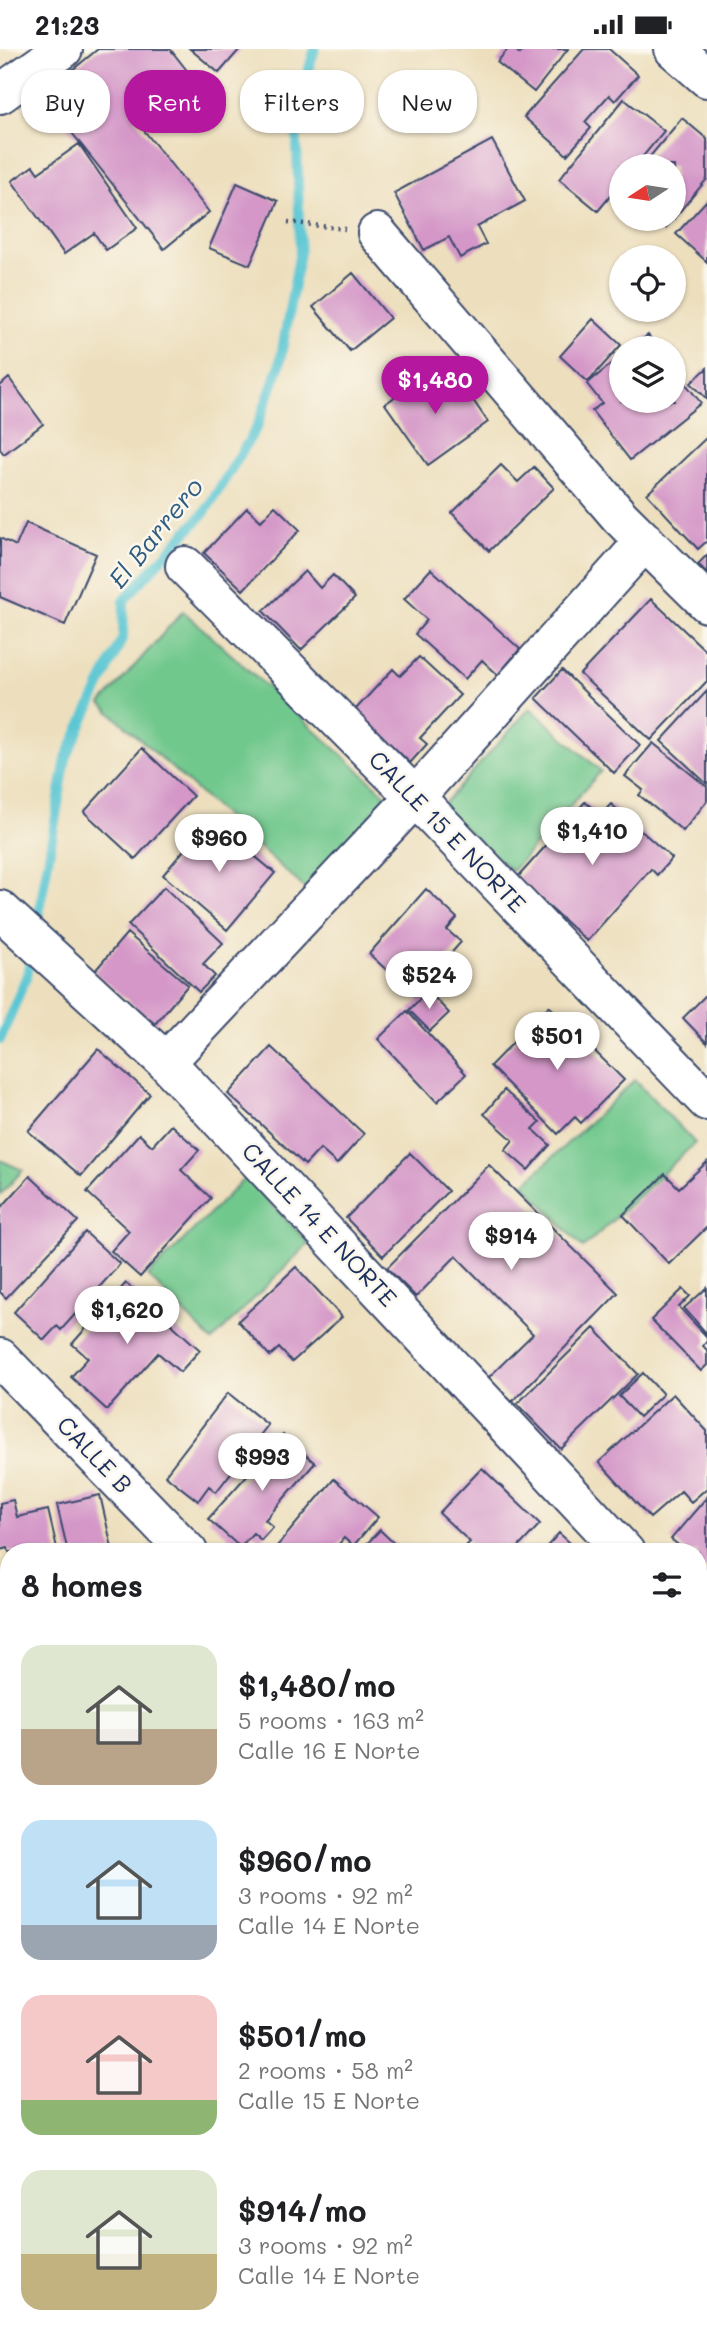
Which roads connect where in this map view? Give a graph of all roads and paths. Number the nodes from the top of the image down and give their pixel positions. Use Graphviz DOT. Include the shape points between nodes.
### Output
graph roads {
  1 [pos="63,49"];
  2 [pos="674,49"];
  3 [pos="707,78"];
  4 [pos="0,94"];
  5 [pos="288,222"];
  6 [pos="321,225"];
  7 [pos="377,233"];
  8 [pos="645,541"];
  9 [pos="185,566"];
  10 [pos="707,603"];
  11 [pos="415,797"];
  12 [pos="8,918"];
  13 [pos="166,1062"];
  14 [pos="707,1101"];
  15 [pos="0,1358"];
  16 [pos="179,1543"];
  17 [pos="617,1543"];
  1 -- 4 [label="street"];
  2 -- 3 [label="street"];
  5 -- 6 [label="path"];
  7 -- 8 [label="street"];
  8 -- 10 [label="street"];
  8 -- 11 [label="street"];
  9 -- 11 [label="street, CALLE 15 E NORTE"];
  11 -- 13 [label="street"];
  11 -- 14 [label="street, CALLE 15 E NORTE"];
  12 -- 13 [label="street, CALLE 14 E NORTE"];
  13 -- 17 [label="street, CALLE 14 E NORTE"];
  15 -- 16 [label="street, CALLE B"];
}
